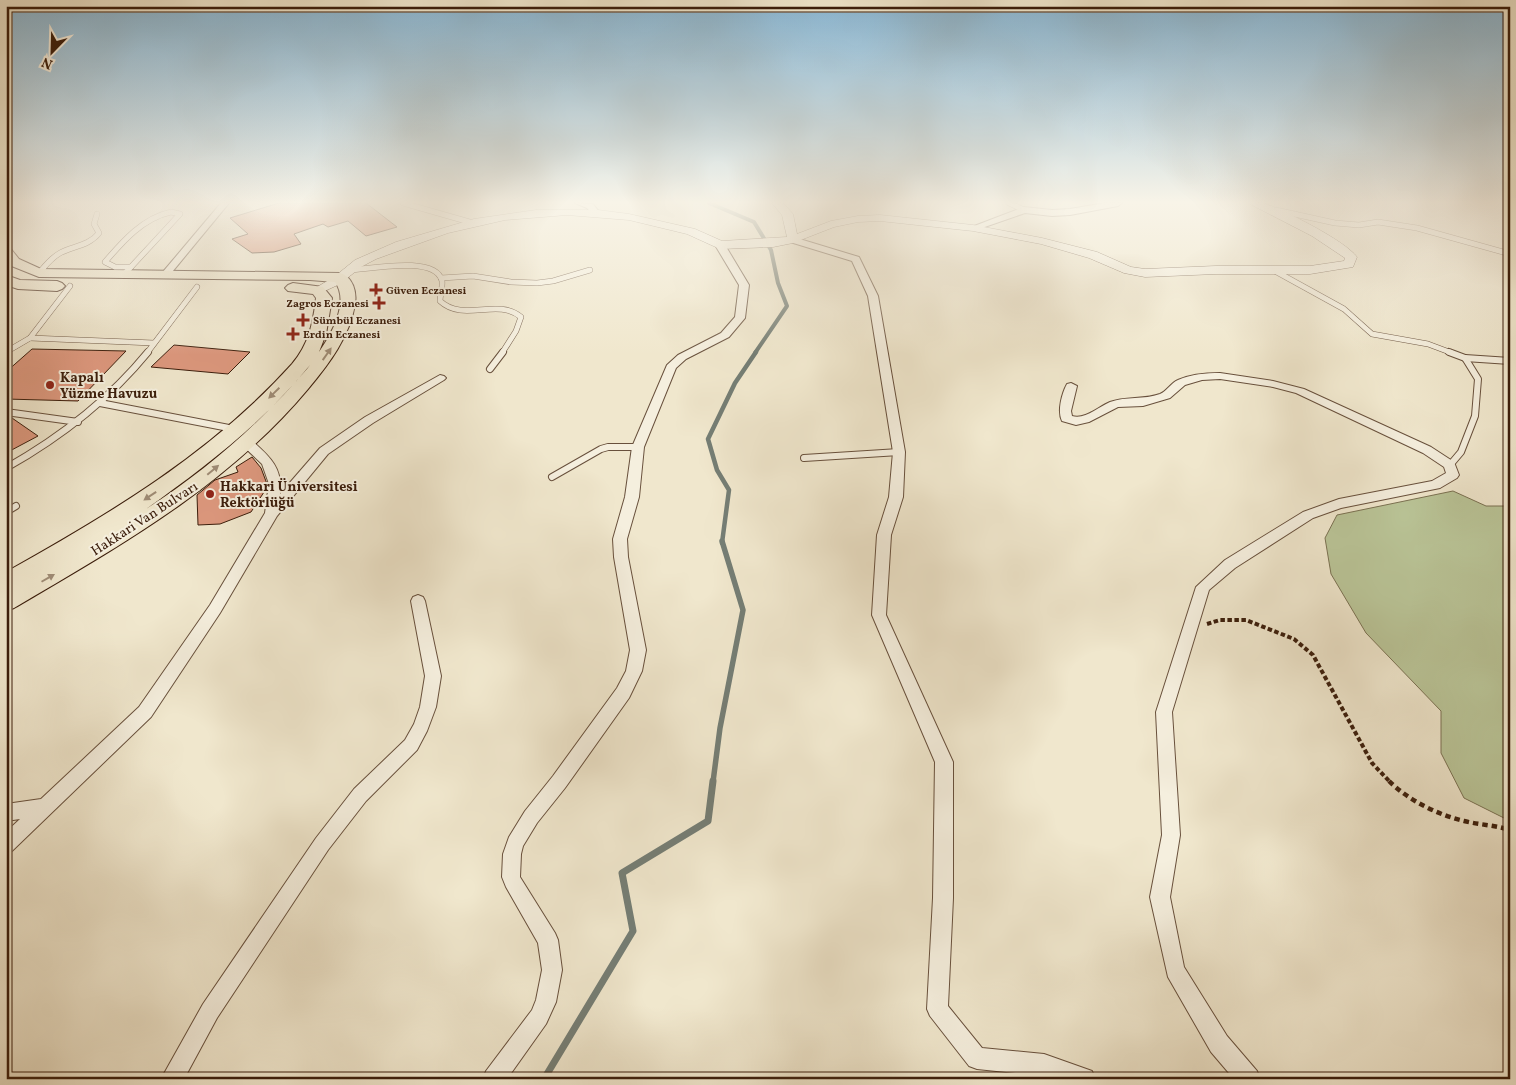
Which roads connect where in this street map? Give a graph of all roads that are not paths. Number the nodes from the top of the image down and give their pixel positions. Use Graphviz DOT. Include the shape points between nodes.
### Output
graph roads {
  1 [pos="7,254"];
  2 [pos="60,254"];
  3 [pos="113,254"];
  4 [pos="143,254"];
  5 [pos="182,254"];
  6 [pos="379,254"];
  7 [pos="725,254"];
  8 [pos="838,254"];
  9 [pos="1088,254"];
  10 [pos="1346,254"];
  11 [pos="590,270"];
  12 [pos="127,271"];
  13 [pos="1275,271"];
  14 [pos="39,273"];
  15 [pos="165,274"];
  16 [pos="345,274"];
  17 [pos="441,278"];
  18 [pos="10,282"];
  19 [pos="70,286"];
  20 [pos="197,287"];
  21 [pos="318,290"];
  22 [pos="30,338"];
  23 [pos="154,343"];
  24 [pos="6,352"];
  25 [pos="1465,358"];
  26 [pos="1510,361"];
  27 [pos="490,369"];
  28 [pos="440,378"];
  29 [pos="1071,386"];
  30 [pos="100,403"];
  31 [pos="6,412"];
  32 [pos="78,422"];
  33 [pos="241,436"];
  34 [pos="638,447"];
  35 [pos="899,452"];
  36 [pos="804,458"];
  37 [pos="1450,465"];
  38 [pos="6,468"];
  39 [pos="552,477"];
  40 [pos="16,506"];
  41 [pos="6,512"];
  42 [pos="272,513"];
  43 [pos="6,582"];
  44 [pos="418,601"];
  45 [pos="6,602"];
  46 [pos="46,806"];
  47 [pos="6,813"];
  48 [pos="6,845"];
  49 [pos="172,1079"];
  50 [pos="494,1079"];
  51 [pos="1084,1079"];
  52 [pos="1249,1079"];
  1 -- 14 [label="main road" via="14,262"];
  2 -- 14 [label="lane"];
  3 -- 12 [label="lane" via="105,262"];
  4 -- 12 [label="lane"];
  5 -- 15 [label="street"];
  6 -- 16 [label="street" via="358,263"];
  7 -- 34 [label="street" via="744,285 740,318 725,335 682,356 671,367"];
  8 -- 35 [label="street" via="856,259 873,296"];
  9 -- 13 [label="street" via="1128,270 1145,273"];
  10 -- 13 [label="street" via="1350,257 1349,264"];
  11 -- 17 [label="lane" via="537,283 473,276"];
  12 -- 14 [label="main road"];
  12 -- 15 [label="main road"];
  13 -- 25 [label="lane" via="1344,309 1372,334 1428,344"];
  15 -- 16 [label="main road"];
  16 -- 17 [label="lane" via="417,265 430,268"];
  16 -- 21 [label="street"];
  33 -- 16 [label="main road, Hakkari Van Bulvarı, one-way" via="315,371 335,343 348,310"];
  17 -- 27 [label="lane" via="440,300 447,307 471,312 506,310 521,315 507,345"];
  18 -- 19 [label="main road"];
  19 -- 20 [label="main road"];
  19 -- 22 [label="lane"];
  20 -- 21 [label="main road"];
  20 -- 23 [label="lane"];
  21 -- 33 [label="main road, Hakkari Van Bulvarı, one-way" via="324,298 319,332 310,352"];
  22 -- 23 [label="lane"];
  22 -- 24 [label="lane"];
  23 -- 30 [label="lane" via="117,388"];
  25 -- 26 [label="lane"];
  25 -- 37 [label="lane" via="1478,378 1475,416 1461,452"];
  28 -- 42 [label="street" via="324,451"];
  29 -- 37 [label="street" via="1066,418 1076,421 1115,404 1166,396 1181,383 1201,377 1220,376 1273,384 1300,390 1427,450"];
  30 -- 32 [label="lane"];
  30 -- 33 [label="lane"];
  31 -- 32 [label="lane"];
  32 -- 38 [label="lane"];
  33 -- 42 [label="street" via="268,462 276,484"];
  33 -- 43 [label="main road, Hakkari Van Bulvarı, one-way" via="215,450 106,526"];
  45 -- 33 [label="main road, Hakkari Van Bulvarı, one-way" via="195,486"];
  34 -- 39 [label="lane" via="601,449"];
  34 -- 50 [label="street" via="632,497 620,548 638,650 636,661 623,692 515,843 511,877 548,940 552,970 550,986 538,1017"];
  35 -- 36 [label="lane"];
  35 -- 51 [label="street" via="896,497 884,535 879,615 944,762 943,898 936,1009 978,1058 1044,1065"];
  37 -- 52 [label="street" via="1453,476 1435,485 1339,504 1308,515 1238,559 1203,587 1164,712 1171,835 1160,897 1175,970 1219,1044"];
  40 -- 41 [label="lane"];
  42 -- 46 [label="street" via="215,609 146,712"];
  44 -- 49 [label="street" via="433,676 421,726 411,745 360,795 322,844 210,1011"];
  46 -- 47 [label="street"];
  46 -- 48 [label="street"];
}
